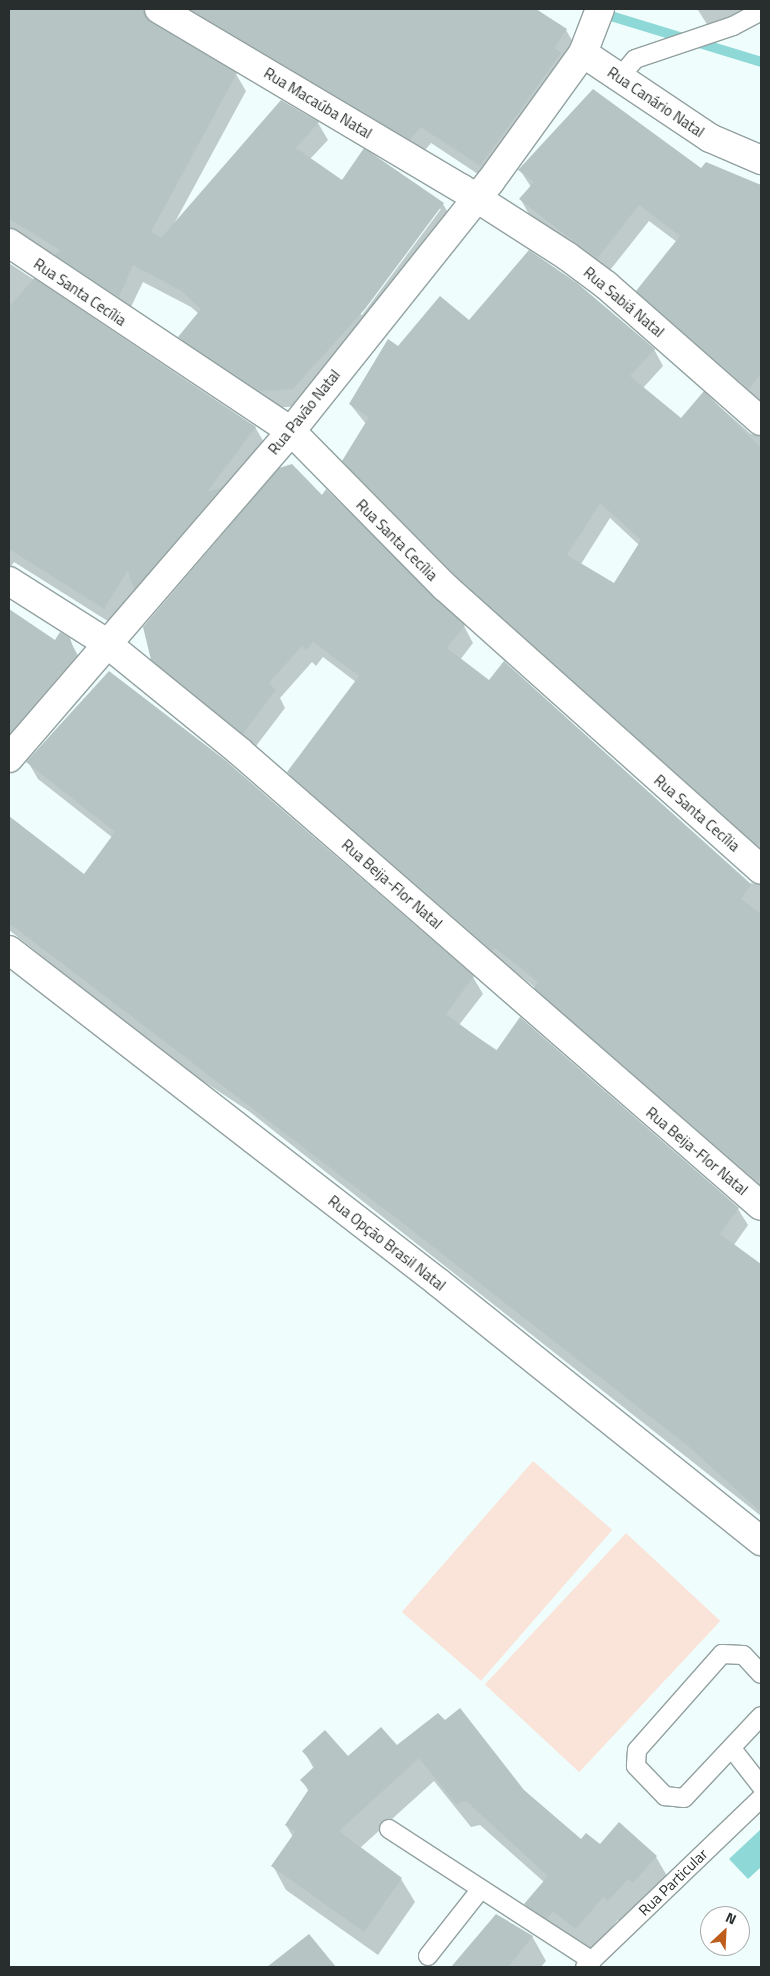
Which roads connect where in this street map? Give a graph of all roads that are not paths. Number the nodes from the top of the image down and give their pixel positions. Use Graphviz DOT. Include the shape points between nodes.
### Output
graph roads {
  1 [pos="159,9"];
  2 [pos="761,11"];
  3 [pos="598,15"];
  4 [pos="583,53"];
  5 [pos="620,78"];
  6 [pos="761,160"];
  7 [pos="476,198"];
  8 [pos="9,243"];
  9 [pos="761,421"];
  10 [pos="291,431"];
  11 [pos="9,581"];
  12 [pos="105,642"];
  13 [pos="9,758"];
  14 [pos="761,870"];
  15 [pos="13,963"];
  16 [pos="761,1206"];
  17 [pos="761,1541"];
  18 [pos="761,1674"];
  19 [pos="761,1716"];
  20 [pos="733,1750"];
  21 [pos="761,1786"];
  22 [pos="761,1798"];
  23 [pos="389,1829"];
  24 [pos="481,1889"];
  25 [pos="428,1956"];
  26 [pos="588,1964"];
  1 -- 7 [label="street, Rua Macaúba Natal"];
  2 -- 5 [label="lane" via="709,34 635,59"];
  3 -- 4 [label="street"];
  4 -- 5 [label="street, Rua Canário Natal"];
  4 -- 7 [label="street, Rua Pavão Natal" via="564,85"];
  5 -- 6 [label="street, Rua Canário Natal" via="710,138"];
  7 -- 9 [label="street, Rua Sabiá Natal" via="606,285"];
  7 -- 10 [label="street, Rua Pavão Natal"];
  8 -- 10 [label="street, Rua Santa Cecília"];
  10 -- 12 [label="street, Rua Pavão Natal"];
  10 -- 14 [label="street, Rua Santa Cecília" via="445,587"];
  11 -- 12 [label="street, Rua Beija-Flor Natal"];
  12 -- 13 [label="street, Rua Pavão Natal"];
  12 -- 16 [label="street, Rua Beija-Flor Natal" via="239,751"];
  15 -- 17 [label="street, Rua Opção Brasil Natal" via="438,1283"];
  18 -- 20 [label="lane" via="743,1655 722,1654 637,1750 635,1762 639,1772 665,1796 680,1800"];
  19 -- 20 [label="lane"];
  20 -- 21 [label="lane"];
  22 -- 26 [label="lane, Rua Particular"];
  23 -- 24 [label="lane"];
  24 -- 25 [label="lane"];
  24 -- 26 [label="lane"];
}
